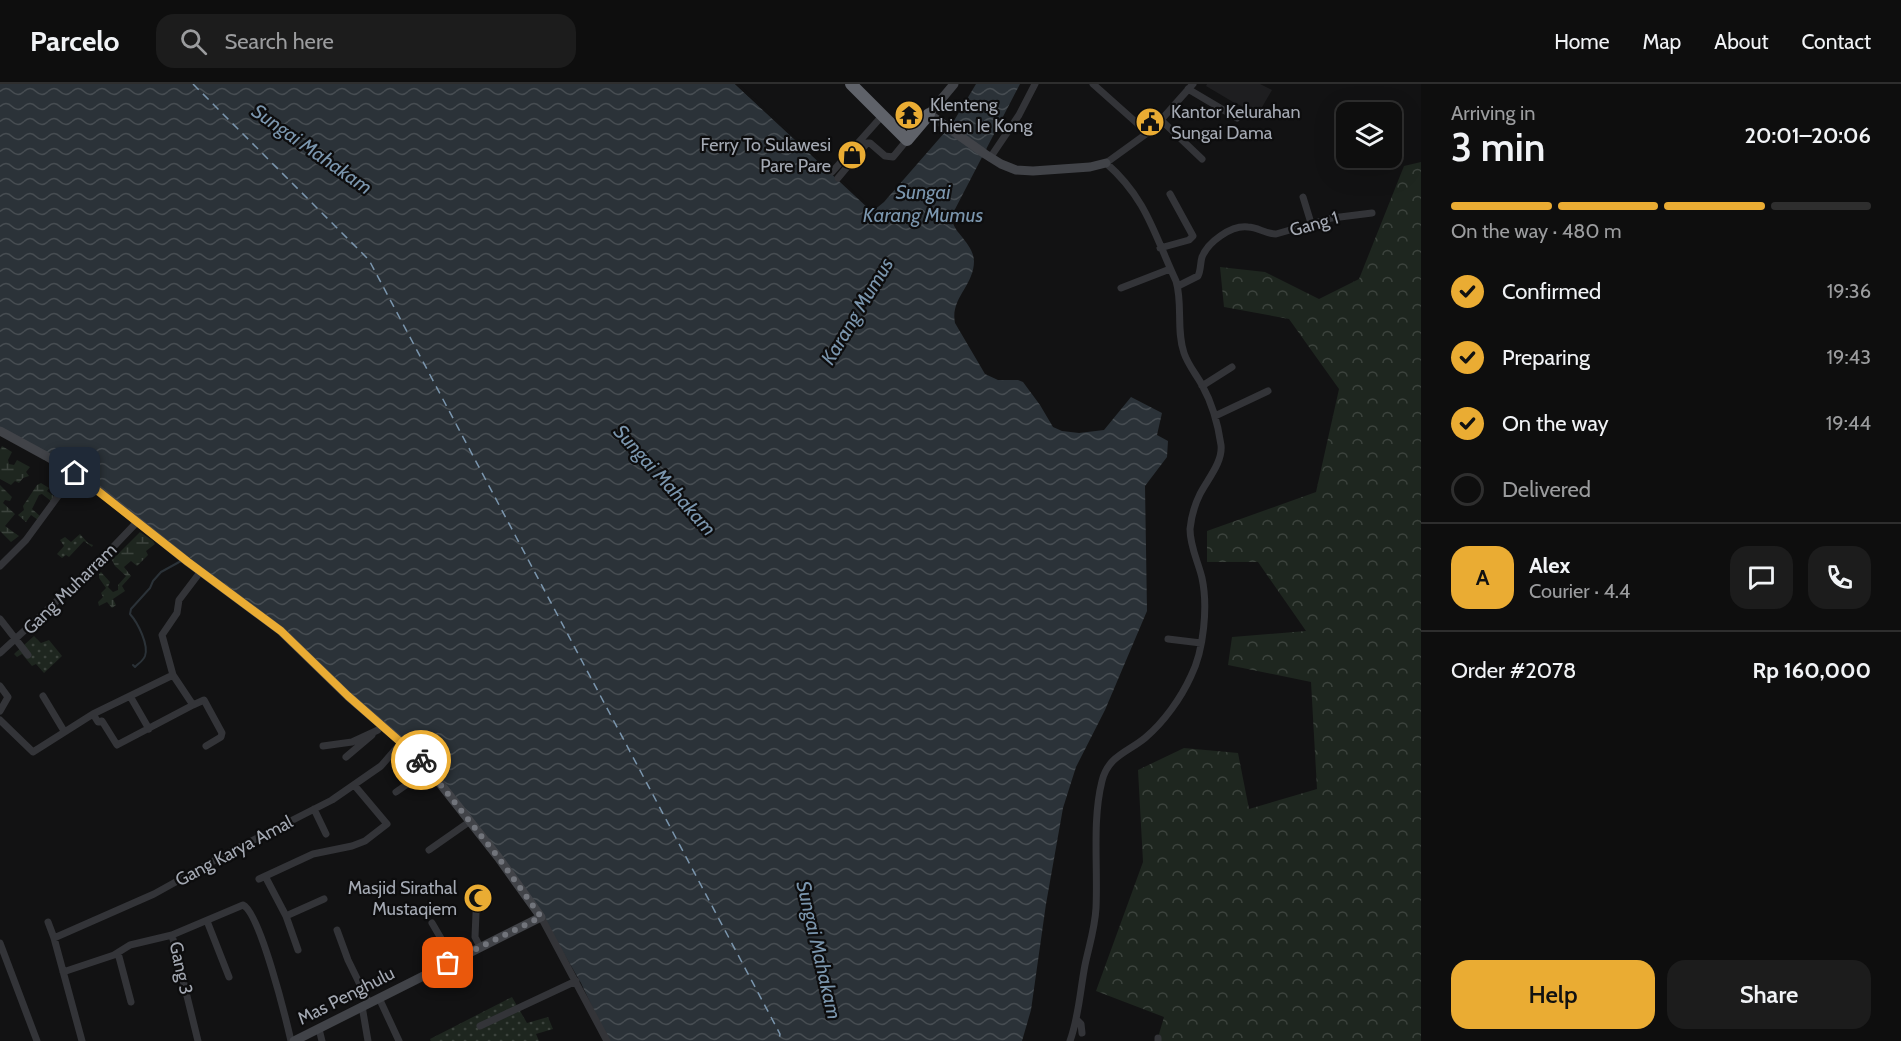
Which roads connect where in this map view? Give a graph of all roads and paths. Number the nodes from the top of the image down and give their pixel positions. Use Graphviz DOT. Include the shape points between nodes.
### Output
graph roads {
  1 [pos="851,84"];
  2 [pos="862,84"];
  3 [pos="954,84"];
  4 [pos="1035,84"];
  5 [pos="1093,84"];
  6 [pos="1191,87"];
  7 [pos="929,114"];
  8 [pos="882,116"];
  9 [pos="1237,118"];
  10 [pos="1161,120"];
  11 [pos="1148,133"];
  12 [pos="909,137"];
  13 [pos="987,156"];
  14 [pos="1202,159"];
  15 [pos="1106,163"];
  16 [pos="1170,194"];
  17 [pos="1303,196"];
  18 [pos="1372,213"];
  19 [pos="1311,223"];
  20 [pos="1160,248"];
  21 [pos="1170,268"];
  22 [pos="1178,286"];
  23 [pos="1121,288"];
  24 [pos="1232,367"];
  25 [pos="1203,386"];
  26 [pos="1268,391"];
  27 [pos="1215,416"];
  28 [pos="0,431"];
  29 [pos="75,473"];
  30 [pos="137,522"];
  31 [pos="0,566"];
  32 [pos="201,571"];
  33 [pos="0,619"];
  34 [pos="17,639"];
  35 [pos="1168,639"];
  36 [pos="1201,643"];
  37 [pos="0,653"];
  38 [pos="28,655"];
  39 [pos="173,675"];
  40 [pos="0,686"];
  41 [pos="43,696"];
  42 [pos="130,696"];
  43 [pos="193,705"];
  44 [pos="0,711"];
  45 [pos="93,714"];
  46 [pos="0,720"];
  47 [pos="380,728"];
  48 [pos="149,729"];
  49 [pos="64,731"];
  50 [pos="401,743"];
  51 [pos="206,746"];
  52 [pos="323,746"];
  53 [pos="346,757"];
  54 [pos="429,770"];
  55 [pos="355,786"];
  56 [pos="396,792"];
  57 [pos="314,809"];
  58 [pos="470,822"];
  59 [pos="326,834"];
  60 [pos="429,850"];
  61 [pos="324,899"];
  62 [pos="476,914"];
  63 [pos="286,916"];
  64 [pos="541,917"];
  65 [pos="207,921"];
  66 [pos="48,922"];
  67 [pos="432,923"];
  68 [pos="337,930"];
  69 [pos="172,934"];
  70 [pos="54,938"];
  71 [pos="0,943"];
  72 [pos="479,944"];
  73 [pos="298,950"];
  74 [pos="118,953"];
  75 [pos="446,960"];
  76 [pos="63,972"];
  77 [pos="229,977"];
  78 [pos="576,981"];
  79 [pos="379,998"];
  80 [pos="131,1002"];
  81 [pos="366,1005"];
  82 [pos="1077,1020"];
  83 [pos="480,1026"];
  84 [pos="319,1029"];
  85 [pos="1082,1033"];
  86 [pos="37,1041"];
  87 [pos="82,1041"];
  88 [pos="198,1041"];
  89 [pos="293,1041"];
  90 [pos="322,1041"];
  91 [pos="368,1041"];
  92 [pos="399,1041"];
  93 [pos="607,1041"];
  94 [pos="1070,1041"];
  1 -- 8 [label="highway"];
  2 -- 12 [label="highway"];
  3 -- 7 [label="street"];
  4 -- 13 [label="street" via="1018,115"];
  5 -- 11 [label="street"];
  6 -- 9 [label="street"];
  6 -- 10 [label="street"];
  7 -- 12 [label="highway"];
  7 -- 13 [label="street"];
  8 -- 12 [label="highway"];
  8 -- 12 [label="street" via="835,175 867,143 893,157"];
  10 -- 11 [label="street"];
  10 -- 14 [label="street"];
  11 -- 15 [label="street"];
  13 -- 15 [label="street" via="1028,171"];
  15 -- 20 [label="street" via="1140,202"];
  16 -- 20 [label="street" via="1193,236"];
  17 -- 19 [label="street"];
  18 -- 19 [label="street, Gang 1"];
  19 -- 22 [label="street, Gang 1" via="1276,234 1249,227 1230,230 1205,252 1198,276"];
  20 -- 21 [label="street"];
  21 -- 22 [label="street"];
  21 -- 23 [label="street"];
  22 -- 25 [label="street" via="1182,348"];
  24 -- 25 [label="street"];
  25 -- 27 [label="street"];
  26 -- 27 [label="street"];
  27 -- 36 [label="street" via="1220,455 1198,497 1190,530 1204,593"];
  28 -- 29 [label="street"];
  29 -- 30 [label="street"];
  29 -- 31 [label="street" via="26,540"];
  30 -- 32 [label="street"];
  30 -- 34 [label="street, Gang Muharram"];
  32 -- 39 [label="street" via="179,600 177,613 162,633"];
  32 -- 47 [label="street" via="281,631"];
  33 -- 34 [label="street"];
  34 -- 37 [label="street, Gang Muharram"];
  34 -- 38 [label="street"];
  35 -- 36 [label="street"];
  36 -- 82 [label="street" via="1190,679 1165,717 1144,739 1113,758 1104,774 1098,818 1096,921"];
  39 -- 42 [label="street"];
  39 -- 43 [label="street"];
  40 -- 44 [label="street" via="8,698"];
  41 -- 49 [label="street"];
  42 -- 45 [label="street"];
  42 -- 48 [label="street"];
  43 -- 48 [label="street"];
  43 -- 51 [label="street" via="204,700 222,733"];
  45 -- 48 [label="street" via="98,722 102,721 116,745"];
  45 -- 49 [label="street"];
  46 -- 49 [label="street" via="33,752"];
  47 -- 50 [label="street"];
  47 -- 52 [label="street" via="352,742"];
  47 -- 53 [label="street"];
  50 -- 54 [label="street"];
  50 -- 55 [label="street, Gang Karya Amal" via="381,766"];
  54 -- 56 [label="street"];
  54 -- 58 [label="street"];
  55 -- 57 [label="street, Gang Karya Amal"];
  55 -- 63 [label="street" via="387,824 364,841 313,854 262,877"];
  57 -- 59 [label="street"];
  57 -- 70 [label="street, Gang Karya Amal" via="154,894"];
  58 -- 60 [label="street"];
  58 -- 64 [label="street"];
  61 -- 63 [label="street"];
  62 -- 72 [label="street"];
  63 -- 73 [label="street"];
  64 -- 72 [label="street, Mas Penghulu"];
  64 -- 78 [label="street"];
  65 -- 69 [label="street, Gang 3"];
  65 -- 77 [label="street"];
  65 -- 89 [label="street, Gang 3" via="243,905 248,908 273,972"];
  66 -- 70 [label="street"];
  67 -- 75 [label="street" via="446,947"];
  68 -- 81 [label="street"];
  69 -- 74 [label="street" via="130,945"];
  69 -- 88 [label="street, Gang 3"];
  70 -- 76 [label="street"];
  71 -- 86 [label="street"];
  72 -- 75 [label="street, Mas Penghulu"];
  74 -- 76 [label="street"];
  74 -- 80 [label="street"];
  75 -- 79 [label="street, Mas Penghulu"];
  76 -- 87 [label="street"];
  78 -- 83 [label="street"];
  78 -- 93 [label="street"];
  79 -- 81 [label="street, Mas Penghulu"];
  79 -- 92 [label="street"];
  81 -- 84 [label="street, Mas Penghulu"];
  81 -- 91 [label="street"];
  82 -- 85 [label="street"];
  82 -- 94 [label="street"];
  84 -- 89 [label="street, Mas Penghulu"];
  84 -- 90 [label="street"];
}
